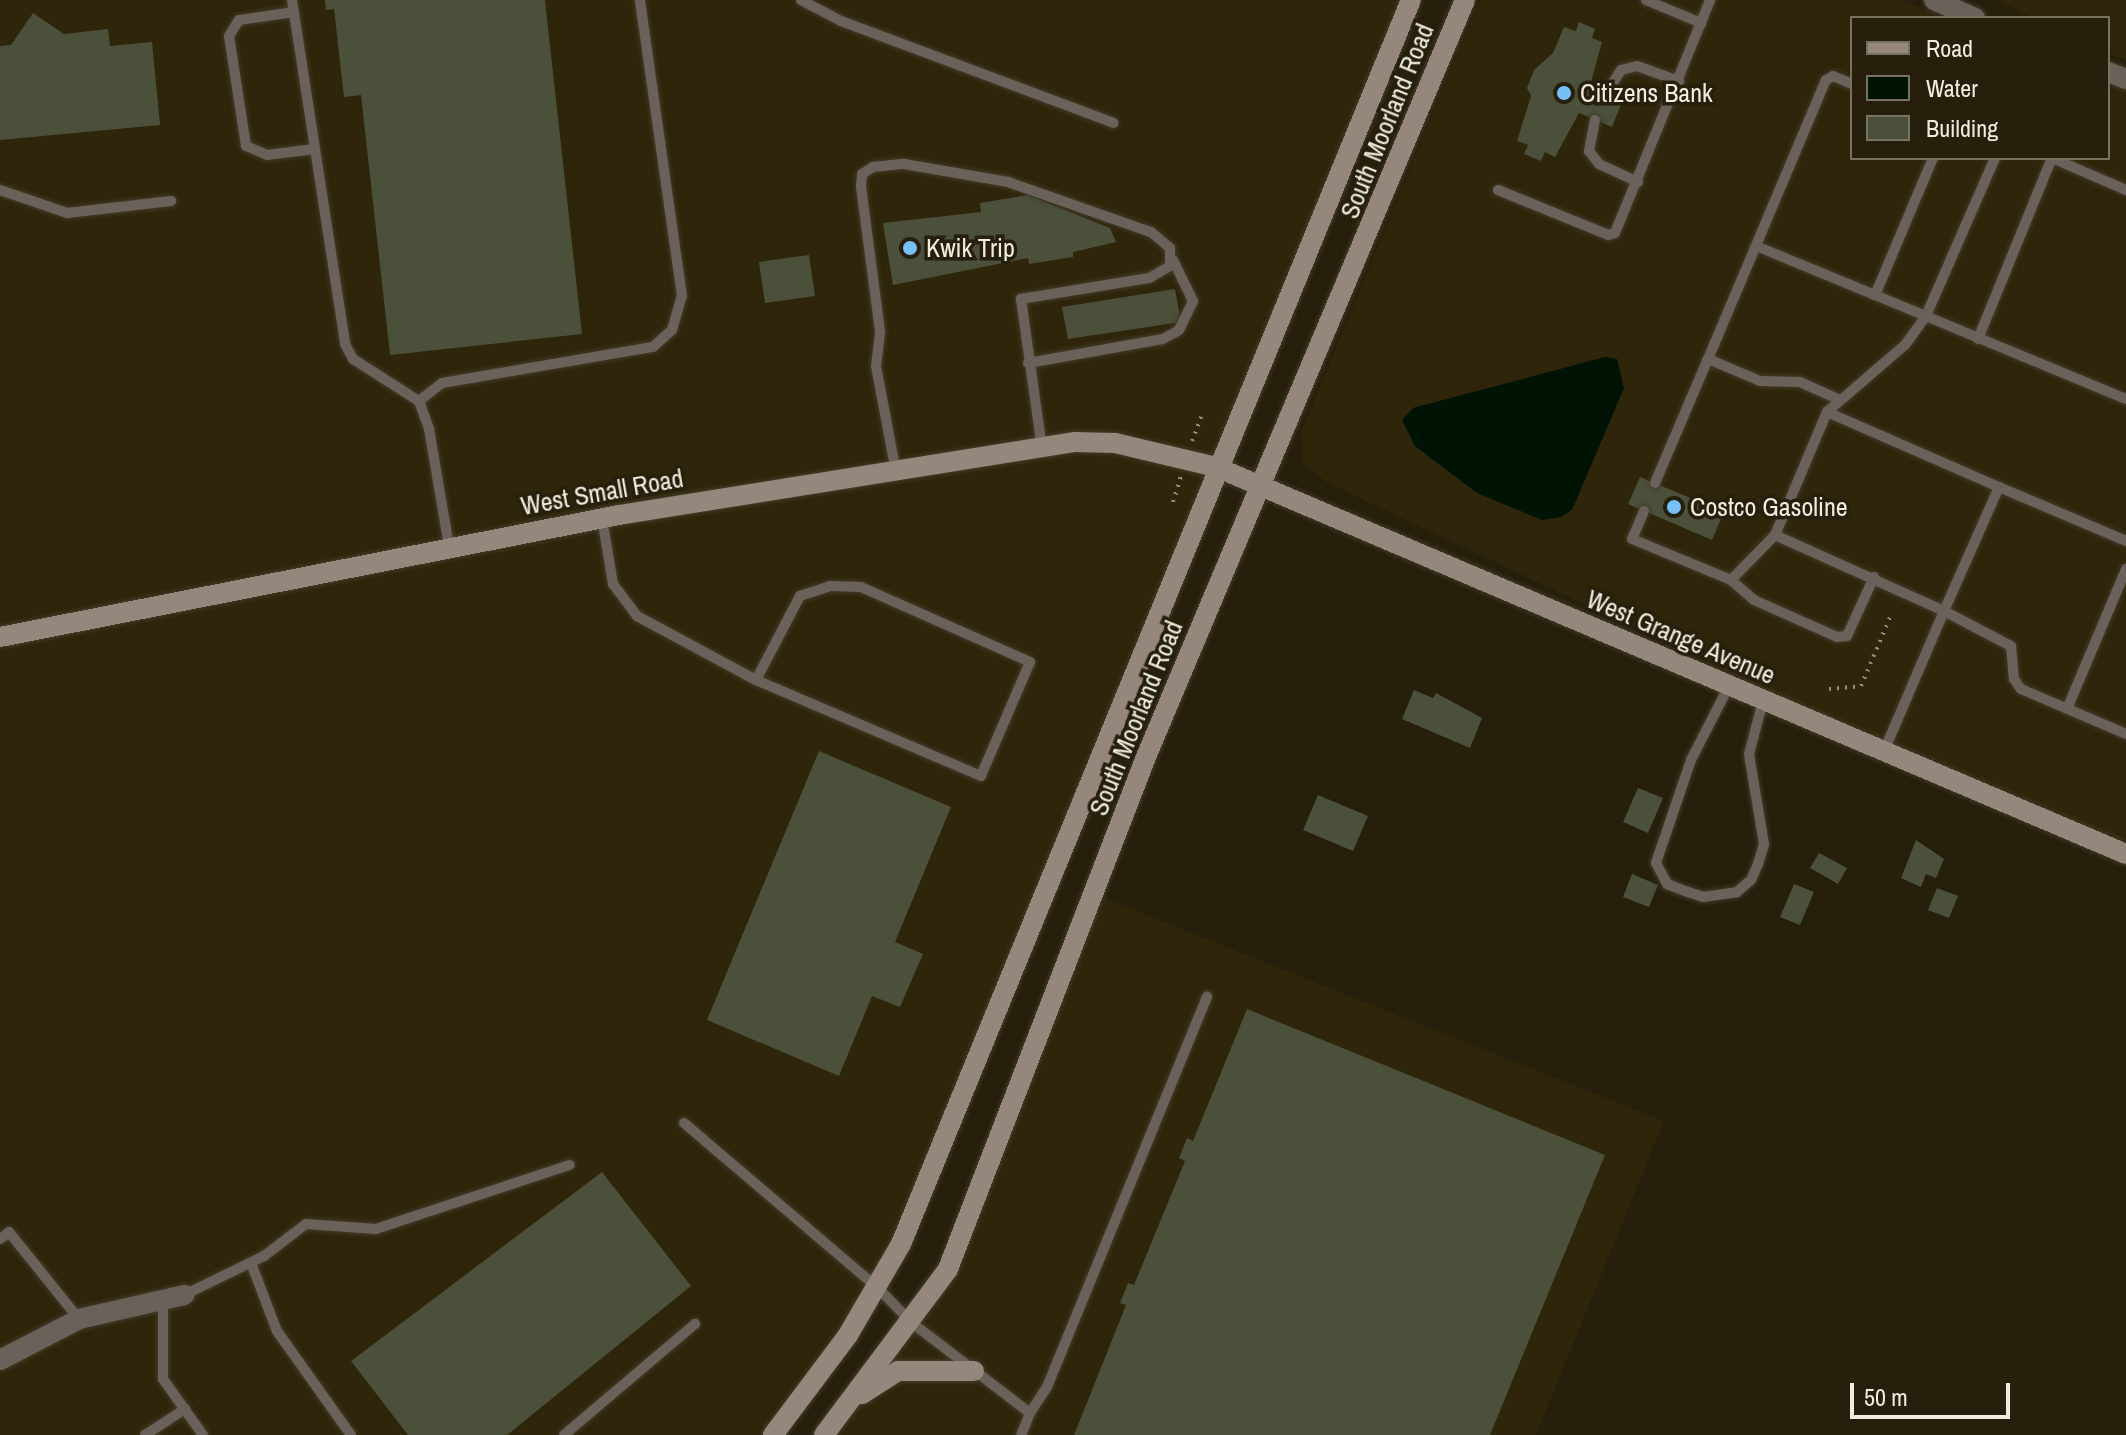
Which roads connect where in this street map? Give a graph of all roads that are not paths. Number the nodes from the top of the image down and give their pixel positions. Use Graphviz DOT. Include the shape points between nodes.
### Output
graph roads {
  1 [pos="292,0"];
  2 [pos="640,0"];
  3 [pos="801,0"];
  4 [pos="1411,0"];
  5 [pos="1465,0"];
  6 [pos="1646,0"];
  7 [pos="1710,0"];
  8 [pos="1935,0"];
  9 [pos="294,12"];
  10 [pos="1971,16"];
  11 [pos="1701,23"];
  12 [pos="1679,81"];
  13 [pos="1850,83"];
  14 [pos="1605,95"];
  15 [pos="1595,120"];
  16 [pos="1114,123"];
  17 [pos="315,149"];
  18 [pos="1932,160"];
  19 [pos="1994,160"];
  20 [pos="2051,160"];
  21 [pos="2057,160"];
  22 [pos="1638,182"];
  23 [pos="0,190"];
  24 [pos="1498,190"];
  25 [pos="2126,190"];
  26 [pos="171,201"];
  27 [pos="1756,246"];
  28 [pos="1173,260"];
  29 [pos="1875,295"];
  30 [pos="1926,316"];
  31 [pos="1978,339"];
  32 [pos="1708,359"];
  33 [pos="1028,363"];
  34 [pos="1838,399"];
  35 [pos="2126,399"];
  36 [pos="419,401"];
  37 [pos="1827,412"];
  38 [pos="1042,448"];
  39 [pos="1216,467"];
  40 [pos="896,472"];
  41 [pos="1655,483"];
  42 [pos="1999,487"];
  43 [pos="1264,488"];
  44 [pos="1644,511"];
  45 [pos="602,518"];
  46 [pos="1775,535"];
  47 [pos="2126,541"];
  48 [pos="449,546"];
  49 [pos="2126,569"];
  50 [pos="1874,577"];
  51 [pos="1731,580"];
  52 [pos="1944,611"];
  53 [pos="0,637"];
  54 [pos="756,680"];
  55 [pos="1729,686"];
  56 [pos="1763,701"];
  57 [pos="2067,709"];
  58 [pos="2126,734"];
  59 [pos="1884,751"];
  60 [pos="2126,854"];
  61 [pos="1207,996"];
  62 [pos="684,1123"];
  63 [pos="570,1165"];
  64 [pos="0,1239"];
  65 [pos="251,1263"];
  66 [pos="878,1288"];
  67 [pos="184,1295"];
  68 [pos="163,1300"];
  69 [pos="79,1319"];
  70 [pos="912,1323"];
  71 [pos="695,1324"];
  72 [pos="0,1360"];
  73 [pos="974,1371"];
  74 [pos="849,1403"];
  75 [pos="185,1409"];
  76 [pos="1030,1413"];
  77 [pos="145,1435"];
  78 [pos="203,1435"];
  79 [pos="351,1435"];
  80 [pos="564,1435"];
  81 [pos="773,1435"];
  82 [pos="824,1435"];
  83 [pos="1021,1435"];
  1 -- 9 [label="lane"];
  2 -- 36 [label="lane" via="682,296 672,330 653,347 442,383"];
  3 -- 16 [label="lane" via="841,21"];
  4 -- 39 [label="main road, South Moorland Road"];
  5 -- 43 [label="main road, South Moorland Road"];
  6 -- 11 [label="lane"];
  7 -- 11 [label="lane"];
  8 -- 10 [label="street"];
  9 -- 17 [label="lane"];
  9 -- 17 [label="lane" via="239,20 229,36 236,83 246,146 267,155"];
  11 -- 12 [label="lane"];
  12 -- 14 [label="lane" via="1637,66 1621,70"];
  12 -- 22 [label="lane"];
  13 -- 27 [label="lane" via="1833,76 1826,80"];
  15 -- 22 [label="lane" via="1589,151 1599,164"];
  17 -- 36 [label="lane" via="345,344 353,359"];
  18 -- 29 [label="lane"];
  19 -- 30 [label="lane"];
  20 -- 31 [label="lane"];
  21 -- 25 [label="lane"];
  22 -- 24 [label="lane" via="1620,226 1608,235"];
  23 -- 26 [label="lane" via="67,213"];
  27 -- 29 [label="lane"];
  27 -- 32 [label="lane"];
  28 -- 33 [label="lane" via="1163,273 1149,278 1021,299"];
  28 -- 33 [label="lane" via="1193,301 1179,330 1163,339"];
  28 -- 40 [label="lane" via="1164,239 1151,232 1008,182 904,164 873,167 862,174 880,331 876,366"];
  29 -- 30 [label="lane"];
  30 -- 31 [label="lane"];
  30 -- 34 [label="lane" via="1905,345"];
  31 -- 35 [label="lane"];
  32 -- 34 [label="lane" via="1760,381 1800,382"];
  32 -- 41 [label="lane"];
  33 -- 38 [label="lane"];
  34 -- 37 [label="lane"];
  36 -- 48 [label="lane" via="429,429"];
  37 -- 42 [label="lane"];
  37 -- 46 [label="lane"];
  38 -- 39 [label="main road, West Small Road" via="1115,443"];
  38 -- 40 [label="main road, West Small Road"];
  39 -- 43 [label="main road, West Grange Avenue"];
  39 -- 66 [label="main road, South Moorland Road" via="901,1244"];
  40 -- 45 [label="main road, West Small Road"];
  42 -- 47 [label="lane"];
  42 -- 52 [label="lane"];
  43 -- 55 [label="main road, West Grange Avenue"];
  43 -- 70 [label="main road, South Moorland Road" via="1146,757 948,1269"];
  44 -- 51 [label="lane" via="1632,539"];
  45 -- 48 [label="main road, West Small Road"];
  45 -- 54 [label="lane" via="613,584 637,616"];
  46 -- 50 [label="lane"];
  46 -- 51 [label="lane"];
  48 -- 53 [label="main road, West Small Road"];
  49 -- 57 [label="lane"];
  50 -- 51 [label="lane" via="1847,636 1837,637 1754,600"];
  50 -- 52 [label="lane"];
  52 -- 57 [label="lane" via="2007,642 2014,652 2016,684"];
  52 -- 59 [label="lane"];
  54 -- 54 [label="lane" via="800,596 830,586 861,587 1030,662 981,776"];
  55 -- 56 [label="main road, West Grange Avenue"];
  55 -- 56 [label="lane" via="1691,760 1656,863 1658,874 1676,888 1722,897 1751,880 1764,844 1749,754"];
  56 -- 59 [label="main road, West Grange Avenue"];
  57 -- 58 [label="lane"];
  59 -- 60 [label="main road, West Grange Avenue"];
  61 -- 76 [label="lane" via="1047,1387"];
  62 -- 66 [label="lane"];
  63 -- 65 [label="lane" via="376,1229 306,1224"];
  64 -- 69 [label="lane" via="9,1232"];
  65 -- 67 [label="lane"];
  65 -- 79 [label="lane" via="277,1331"];
  66 -- 70 [label="lane"];
  66 -- 81 [label="main road, South Moorland Road"];
  67 -- 68 [label="street"];
  68 -- 69 [label="street"];
  68 -- 75 [label="lane" via="163,1379"];
  69 -- 72 [label="street"];
  70 -- 73 [label="lane"];
  70 -- 74 [label="main road, South Moorland Road"];
  71 -- 80 [label="lane"];
  73 -- 74 [label="main road" via="898,1371"];
  73 -- 76 [label="lane"];
  74 -- 82 [label="main road, South Moorland Road"];
  75 -- 77 [label="lane"];
  75 -- 78 [label="lane"];
  76 -- 83 [label="lane"];
}
